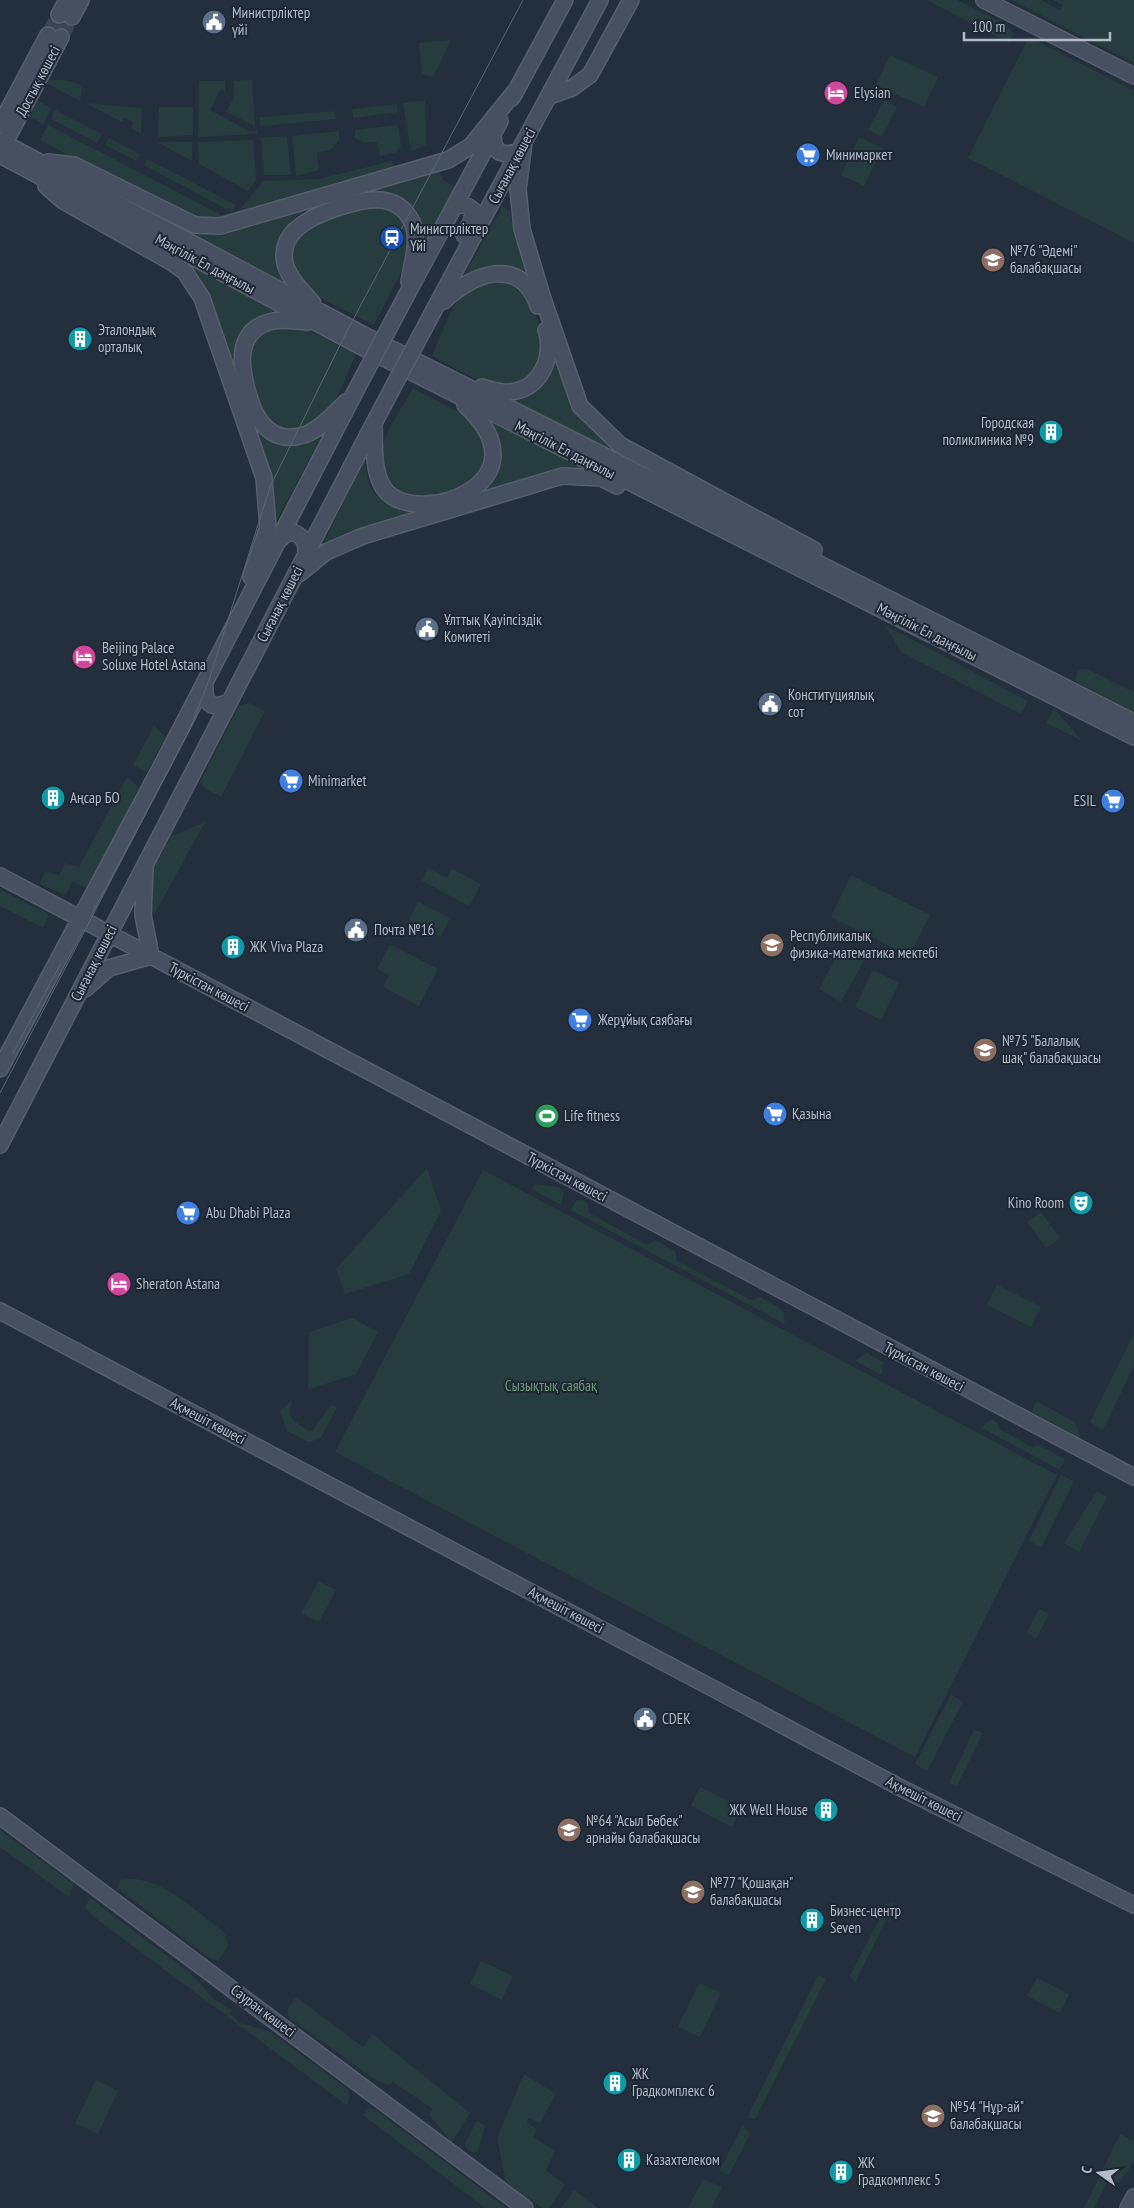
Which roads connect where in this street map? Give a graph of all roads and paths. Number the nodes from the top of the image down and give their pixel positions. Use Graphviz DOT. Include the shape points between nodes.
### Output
graph roads {
  1 [pos="67,0"];
  2 [pos="81,0"];
  3 [pos="565,0"];
  4 [pos="600,0"];
  5 [pos="631,0"];
  6 [pos="984,0"];
  7 [pos="566,65"];
  8 [pos="1134,76"];
  9 [pos="584,79"];
  10 [pos="517,89"];
  11 [pos="550,96"];
  12 [pos="0,125"];
  13 [pos="492,135"];
  14 [pos="522,147"];
  15 [pos="1,148"];
  16 [pos="32,165"];
  17 [pos="454,207"];
  18 [pos="445,290"];
  19 [pos="406,296"];
  20 [pos="434,310"];
  21 [pos="320,318"];
  22 [pos="454,387"];
  23 [pos="354,394"];
  24 [pos="374,423"];
  25 [pos="278,541"];
  26 [pos="306,555"];
  27 [pos="294,578"];
  28 [pos="836,579"];
  29 [pos="236,621"];
  30 [pos="205,682"];
  31 [pos="230,701"];
  32 [pos="1134,722"];
  33 [pos="1134,737"];
  34 [pos="146,864"];
  35 [pos="0,876"];
  36 [pos="80,918"];
  37 [pos="109,933"];
  38 [pos="151,956"];
  39 [pos="75,999"];
  40 [pos="0,1069"];
  41 [pos="0,1145"];
  42 [pos="0,1311"];
  43 [pos="1134,1477"];
  44 [pos="0,1816"];
  45 [pos="1134,1905"];
  46 [pos="1134,2197"];
  47 [pos="525,2208"];
  48 [pos="1128,2208"];
  1 -- 2 [label="main road" via="66,16"];
  3 -- 10 [label="main road, Сығанақ көшесі"];
  4 -- 7 [label="main road, Сығанақ көшесі"];
  5 -- 9 [label="main road" via="594,69"];
  6 -- 8 [label="main road"];
  7 -- 9 [label="main road"];
  7 -- 11 [label="main road, Сығанақ көшесі"];
  9 -- 11 [label="main road" via="572,88"];
  10 -- 13 [label="main road, Сығанақ көшесі"];
  10 -- 16 [label="main road" via="471,146 448,160 220,226 195,225 74,165"];
  11 -- 14 [label="main road, Сығанақ көшесі"];
  12 -- 15 [label="main road, Достық көшесі" via="55,36"];
  13 -- 14 [label="main road" via="498,152 506,154"];
  13 -- 17 [label="main road, Сығанақ көшесі"];
  14 -- 18 [label="main road, Сығанақ көшесі"];
  14 -- 28 [label="main road" via="518,207 522,229 580,406 620,444 812,549 825,558"];
  15 -- 16 [label="main road, Мәңгілік Ел даңғылы"];
  16 -- 21 [label="main road, Мәңгілік Ел даңғылы"];
  16 -- 29 [label="main road" via="63,201 185,272 202,298 264,478 268,527"];
  17 -- 18 [label="main road" via="468,206 473,210 472,220 448,265"];
  17 -- 19 [label="main road, Сығанақ көшесі"];
  18 -- 20 [label="main road, Сығанақ көшесі"];
  19 -- 21 [label="main road" via="415,248 415,230 411,222 401,209 389,202 375,199 357,201 304,221 287,244 284,262 287,270"];
  19 -- 23 [label="main road, Сығанақ көшесі, bridge"];
  20 -- 22 [label="main road" via="473,278 500,273 517,279 532,292 548,336 549,350 544,370 523,389 508,392"];
  20 -- 24 [label="main road, Сығанақ көшесі, bridge"];
  21 -- 22 [label="main road, Мәңгілік Ел даңғылы"];
  21 -- 23 [label="main road" via="276,320 260,326 249,335 241,368 255,415 273,432 294,437 320,427"];
  22 -- 24 [label="main road" via="491,439 493,458 490,467 481,483 470,492 423,505 396,499 384,489 379,478"];
  22 -- 28 [label="main road, Мәңгілік Ел даңғылы"];
  23 -- 25 [label="main road, Сығанақ көшесі"];
  24 -- 26 [label="main road, Сығанақ көшесі"];
  25 -- 26 [label="main road" via="293,532 301,536 306,542"];
  25 -- 29 [label="main road, Сығанақ көшесі"];
  26 -- 27 [label="main road, Сығанақ көшесі"];
  27 -- 28 [label="main road" via="326,552 356,538 562,476 601,478 798,577"];
  27 -- 31 [label="main road, Сығанақ көшесі"];
  28 -- 32 [label="main road, Мәңгілік Ел даңғылы"];
  28 -- 33 [label="main road, Мәңгілік Ел даңғылы"];
  29 -- 30 [label="main road, Сығанақ көшесі"];
  30 -- 31 [label="main road" via="204,695 208,702 222,706"];
  30 -- 36 [label="main road, Сығанақ көшесі"];
  31 -- 34 [label="main road, Сығанақ көшесі"];
  34 -- 37 [label="main road, Сығанақ көшесі"];
  34 -- 38 [label="main road" via="143,915"];
  35 -- 36 [label="main road, Түркістан көшесі"];
  36 -- 37 [label="main road, Түркістан көшесі"];
  36 -- 40 [label="main road, Сығанақ көшесі"];
  37 -- 38 [label="main road, Түркістан көшесі"];
  37 -- 39 [label="main road, Сығанақ көшесі"];
  38 -- 39 [label="main road" via="109,968"];
  38 -- 43 [label="main road, Түркістан көшесі"];
  39 -- 41 [label="main road, Сығанақ көшесі"];
  42 -- 45 [label="main road, Ақмешіт көшесі" via="903,1789"];
  44 -- 47 [label="main road, Сауран көшесі"];
  46 -- 48 [label="main road"];
}
